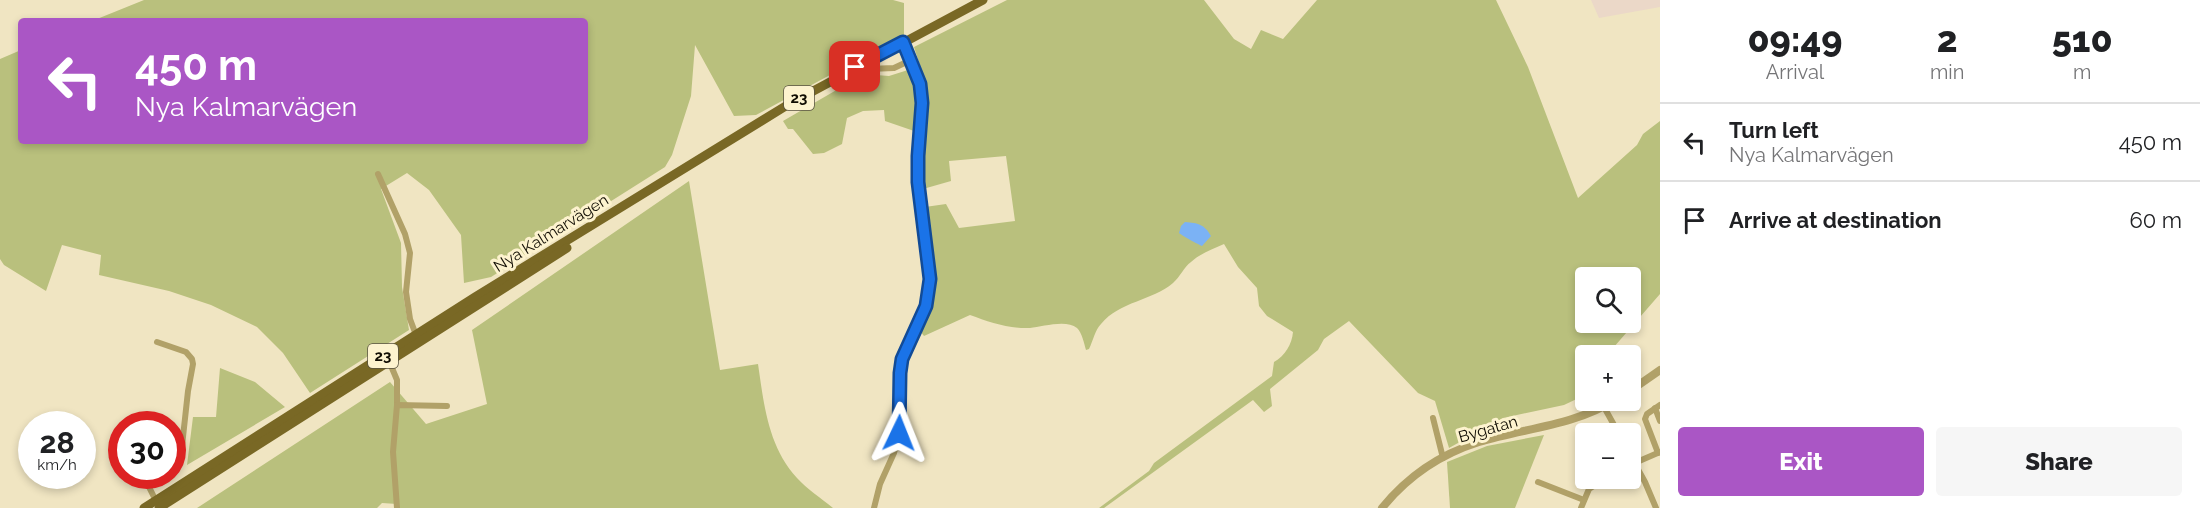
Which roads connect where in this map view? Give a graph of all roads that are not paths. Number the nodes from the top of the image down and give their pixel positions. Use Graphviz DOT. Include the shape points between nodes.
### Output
graph roads {
  1 [pos="983,0"];
  2 [pos="992,0"];
  3 [pos="904,44"];
  4 [pos="911,60"];
  5 [pos="846,77"];
  6 [pos="378,174"];
  7 [pos="416,335"];
  8 [pos="157,342"];
  9 [pos="389,361"];
  10 [pos="1660,370"];
  11 [pos="1641,383"];
  12 [pos="397,405"];
  13 [pos="447,406"];
  14 [pos="1658,406"];
  15 [pos="186,411"];
  16 [pos="1593,411"];
  17 [pos="1433,418"];
  18 [pos="1660,421"];
  19 [pos="1659,452"];
  20 [pos="1443,458"];
  21 [pos="1641,460"];
  22 [pos="1641,479"];
  23 [pos="1538,482"];
  24 [pos="150,489"];
  25 [pos="1590,489"];
  26 [pos="1584,500"];
  27 [pos="157,504"];
  28 [pos="144,508"];
  29 [pos="397,508"];
  30 [pos="874,508"];
  31 [pos="1382,508"];
  32 [pos="1581,508"];
  33 [pos="1656,508"];
  1 -- 3 [label="main road, Nya Kalmarvägen / 23"];
  2 -- 3 [label="main road, Nya Kalmarvägen / 23"];
  3 -- 4 [label="street"];
  3 -- 5 [label="main road, Nya Kalmarvägen / 23"];
  3 -- 7 [label="main road, Nya Kalmarvägen / 23" via="789,104"];
  4 -- 5 [label="street"];
  4 -- 30 [label="street" via="922,103 918,182 929,289 926,306 902,359 899,433"];
  5 -- 9 [label="main road, Nya Kalmarvägen / 23" via="671,180"];
  6 -- 7 [label="street" via="410,253 406,292"];
  7 -- 27 [label="main road, Nya Kalmarvägen / 23"];
  8 -- 15 [label="street" via="190,354 193,364"];
  9 -- 12 [label="street" via="397,380"];
  9 -- 27 [label="main road, Nya Kalmarvägen / 23"];
  10 -- 11 [label="street"];
  12 -- 13 [label="street"];
  12 -- 29 [label="street" via="393,452"];
  14 -- 18 [label="street"];
  14 -- 19 [label="street" via="1645,419"];
  16 -- 20 [label="street, Bygatan" via="1553,426 1480,442"];
  17 -- 20 [label="street"];
  19 -- 21 [label="street"];
  20 -- 31 [label="street, Bygatan" via="1401,486"];
  22 -- 33 [label="street"];
  23 -- 26 [label="street"];
  24 -- 27 [label="street"];
  25 -- 26 [label="street"];
  26 -- 32 [label="street"];
  27 -- 28 [label="main road, Nya Kalmarvägen / 23"];
}
